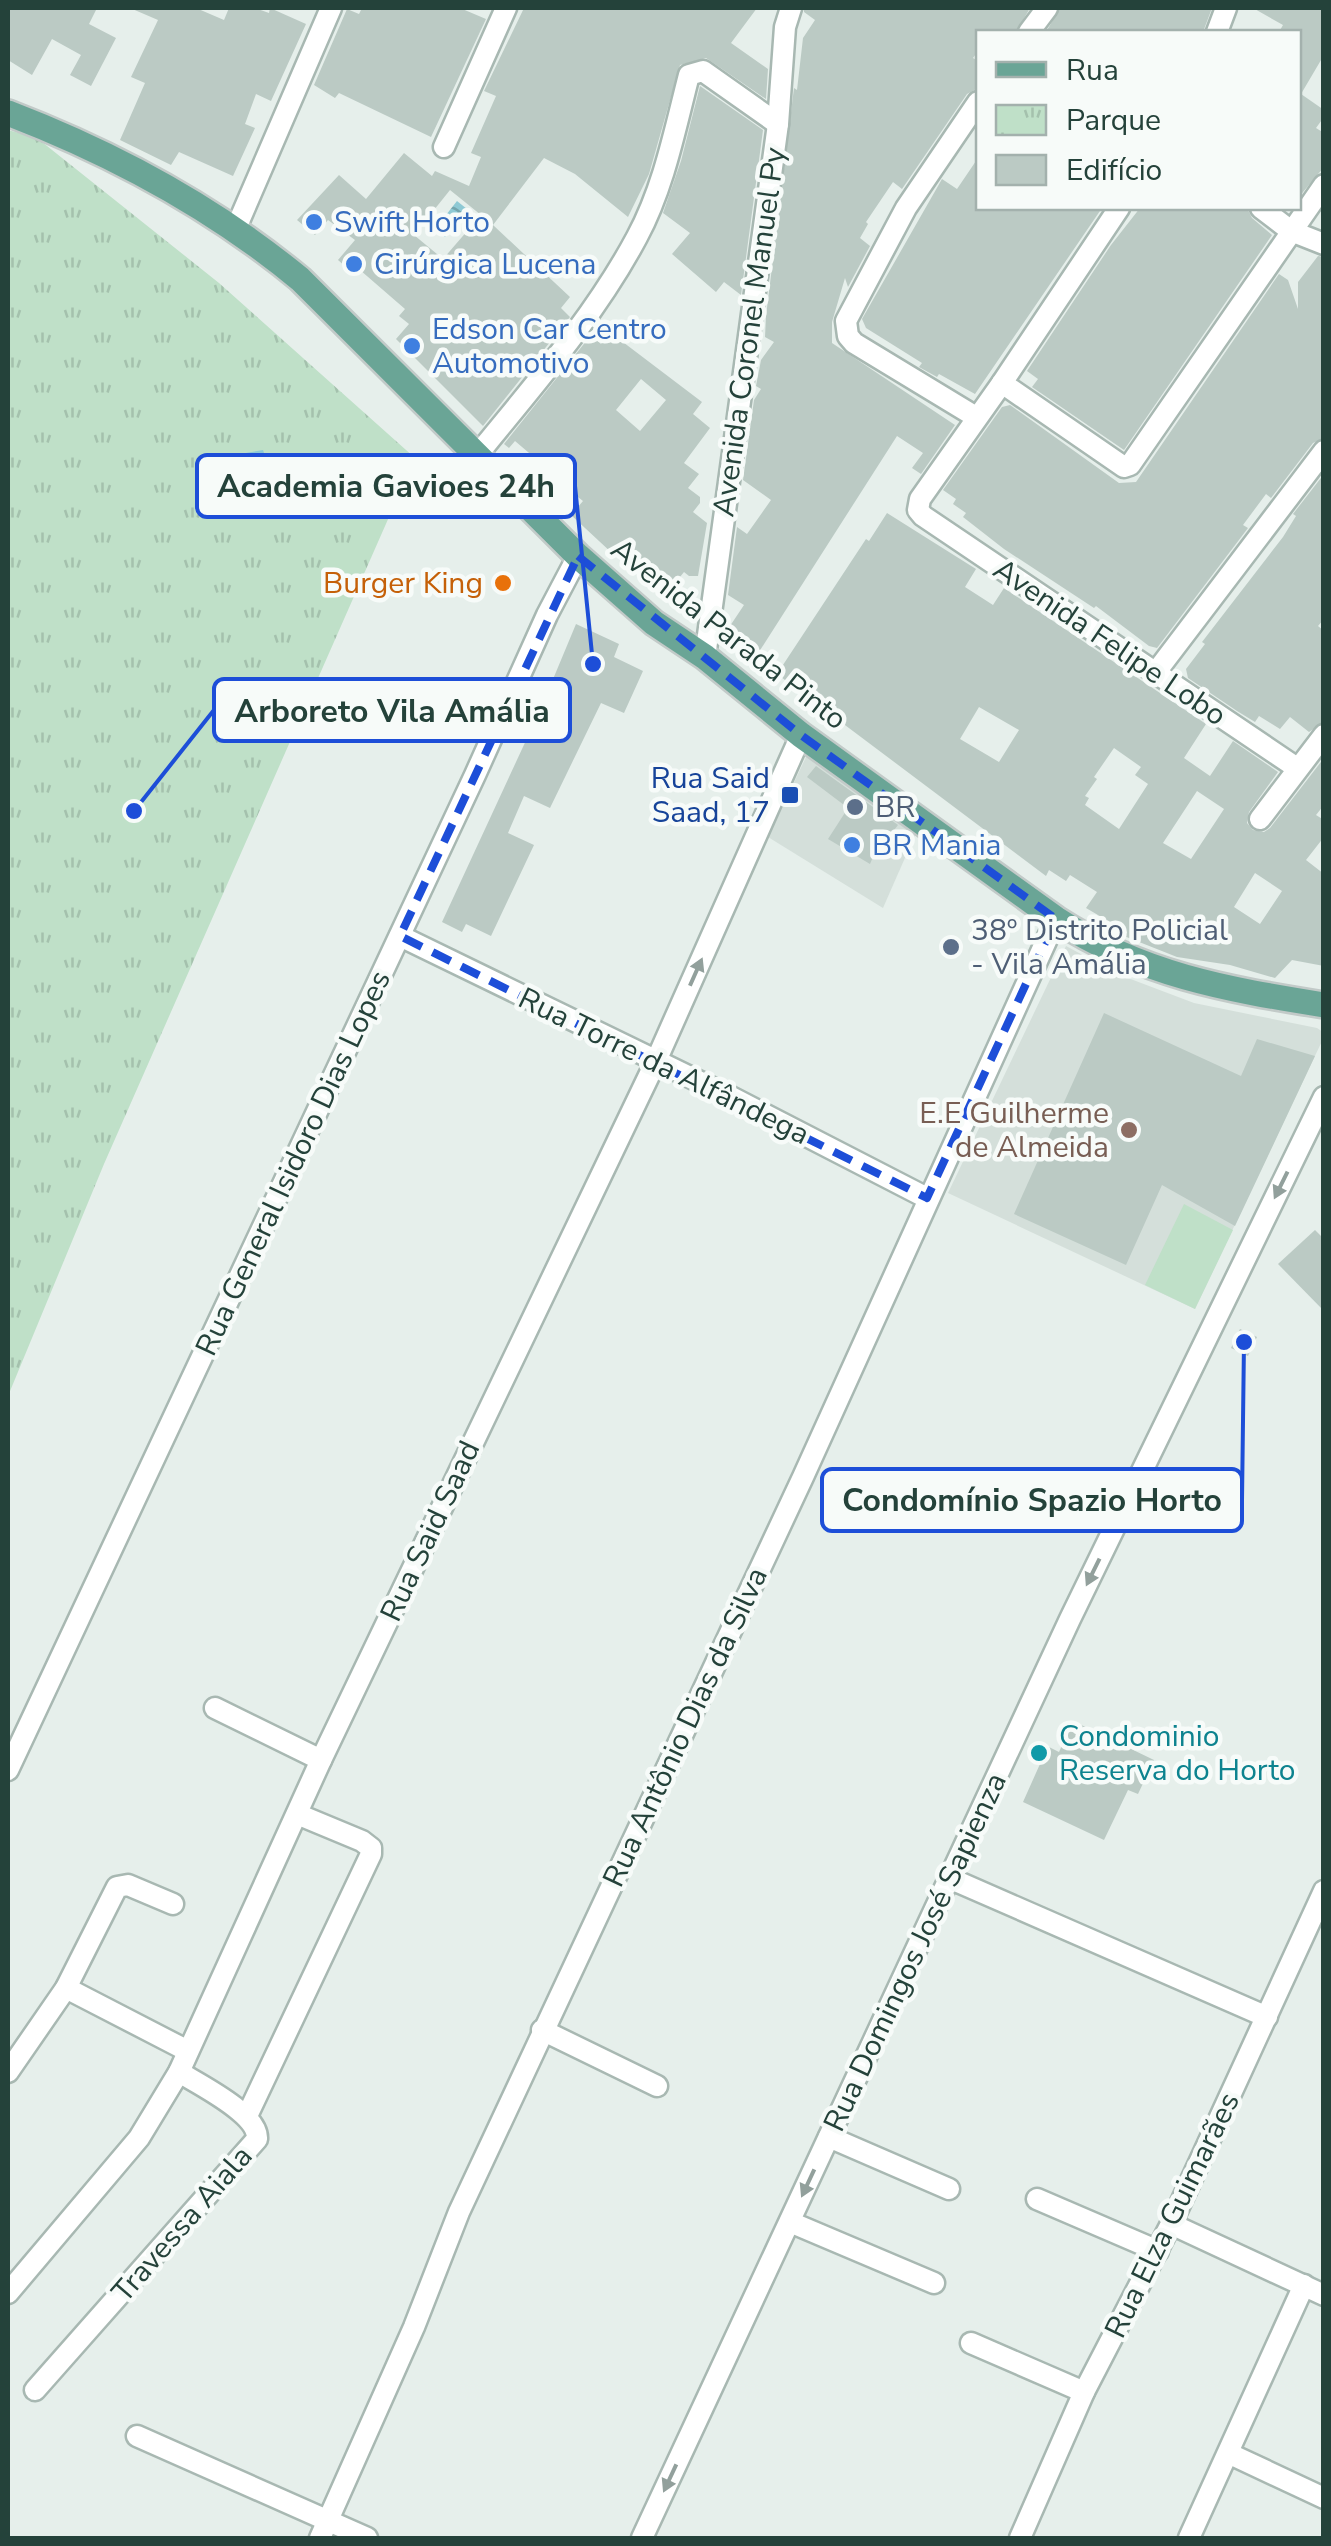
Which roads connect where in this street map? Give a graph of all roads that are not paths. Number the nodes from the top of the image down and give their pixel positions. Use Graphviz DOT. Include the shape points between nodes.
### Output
graph roads {
  1 [pos="331,8"];
  2 [pos="506,8"];
  3 [pos="790,8"];
  4 [pos="1048,8"];
  5 [pos="1031,30"];
  6 [pos="976,105"];
  7 [pos="8,113"];
  8 [pos="778,124"];
  9 [pos="444,147"];
  10 [pos="1324,185"];
  11 [pos="1117,210"];
  12 [pos="1264,210"];
  13 [pos="236,228"];
  14 [pos="1291,230"];
  15 [pos="1324,244"];
  16 [pos="1002,383"];
  17 [pos="976,417"];
  18 [pos="1324,451"];
  19 [pos="478,454"];
  20 [pos="578,556"];
  21 [pos="705,657"];
  22 [pos="1156,672"];
  23 [pos="801,736"];
  24 [pos="1324,736"];
  25 [pos="1296,768"];
  26 [pos="1260,819"];
  27 [pos="1056,918"];
  28 [pos="400,936"];
  29 [pos="1324,1005"];
  30 [pos="656,1061"];
  31 [pos="1324,1097"];
  32 [pos="927,1198"];
  33 [pos="216,1708"];
  34 [pos="321,1760"];
  35 [pos="8,1770"];
  36 [pos="297,1814"];
  37 [pos="949,1878"];
  38 [pos="1324,1891"];
  39 [pos="172,1904"];
  40 [pos="66,1988"];
  41 [pos="1266,2017"];
  42 [pos="542,2030"];
  43 [pos="188,2051"];
  44 [pos="8,2072"];
  45 [pos="179,2072"];
  46 [pos="657,2086"];
  47 [pos="247,2116"];
  48 [pos="829,2137"];
  49 [pos="949,2189"];
  50 [pos="1036,2198"];
  51 [pos="790,2222"];
  52 [pos="1171,2224"];
  53 [pos="1158,2251"];
  54 [pos="934,2283"];
  55 [pos="1314,2290"];
  56 [pos="8,2293"];
  57 [pos="971,2343"];
  58 [pos="35,2390"];
  59 [pos="1084,2392"];
  60 [pos="137,2436"];
  61 [pos="1230,2454"];
  62 [pos="1324,2498"];
  63 [pos="324,2530"];
  64 [pos="1027,2536"];
  65 [pos="367,2538"];
  66 [pos="642,2538"];
  67 [pos="1190,2538"];
  1 -- 13 [label="street"];
  2 -- 9 [label="street"];
  3 -- 8 [label="street, Avenida Coronel Manuel Py"];
  4 -- 5 [label="street"];
  6 -- 17 [label="street" via="906,208 846,321 854,343"];
  7 -- 13 [label="main road, Avenida Parada Pinto"];
  8 -- 19 [label="street" via="703,71 689,75 665,168 638,236 568,343"];
  8 -- 21 [label="street, Avenida Coronel Manuel Py"];
  10 -- 14 [label="street"];
  11 -- 16 [label="street"];
  12 -- 14 [label="street"];
  13 -- 19 [label="main road, Avenida Parada Pinto" via="300,279"];
  14 -- 15 [label="street"];
  14 -- 16 [label="street" via="1128,467"];
  16 -- 17 [label="street"];
  17 -- 22 [label="street, Avenida Felipe Lobo" via="918,510"];
  18 -- 22 [label="street"];
  19 -- 20 [label="main road, Avenida Parada Pinto"];
  20 -- 21 [label="main road, Avenida Parada Pinto"];
  20 -- 28 [label="street, Rua General Isidoro Dias Lopes"];
  21 -- 23 [label="main road, Avenida Parada Pinto"];
  22 -- 25 [label="street, Avenida Felipe Lobo"];
  23 -- 27 [label="main road, Avenida Parada Pinto"];
  30 -- 23 [label="street, Rua Said Saad, one-way"];
  24 -- 25 [label="street"];
  25 -- 26 [label="street"];
  27 -- 29 [label="main road, Avenida Parada Pinto" via="1093,943 1165,972"];
  27 -- 32 [label="street, Rua Antônio Dias da Silva"];
  28 -- 30 [label="street, Rua Torre da Alfândega"];
  28 -- 35 [label="street, Rua General Isidoro Dias Lopes"];
  30 -- 32 [label="street, Rua Torre da Alfândega"];
  30 -- 34 [label="street, Rua Said Saad"];
  31 -- 37 [label="street, Rua Domingos José Sapienza, one-way"];
  32 -- 42 [label="street, Rua Antônio Dias da Silva"];
  33 -- 34 [label="street"];
  34 -- 36 [label="street, Rua Said Saad"];
  36 -- 43 [label="street, Rua Said Saad"];
  36 -- 47 [label="street" via="362,1841 371,1854"];
  37 -- 41 [label="street"];
  37 -- 48 [label="street, Rua Domingos José Sapienza"];
  38 -- 41 [label="street, Rua Elza Guimarães"];
  39 -- 40 [label="street" via="128,1885 117,1887"];
  40 -- 43 [label="street"];
  40 -- 44 [label="street"];
  41 -- 52 [label="street, Rua Elza Guimarães"];
  42 -- 46 [label="street"];
  42 -- 63 [label="street, Rua Antônio Dias da Silva"];
  43 -- 45 [label="street, Rua Said Saad"];
  45 -- 47 [label="street, Travessa Aiala"];
  45 -- 56 [label="street, Rua Said Saad" via="139,2138"];
  47 -- 58 [label="street, Travessa Aiala" via="258,2134 254,2144"];
  48 -- 49 [label="street"];
  48 -- 51 [label="street, Rua Domingos José Sapienza, one-way"];
  50 -- 53 [label="street"];
  51 -- 54 [label="street"];
  51 -- 66 [label="street, Rua Domingos José Sapienza, one-way"];
  52 -- 53 [label="street, Rua Elza Guimarães"];
  52 -- 55 [label="street"];
  53 -- 59 [label="street, Rua Elza Guimarães"];
  55 -- 61 [label="street"];
  57 -- 59 [label="street"];
  59 -- 64 [label="street, Rua Elza Guimarães"];
  60 -- 63 [label="street"];
  61 -- 62 [label="street"];
  61 -- 67 [label="street"];
  63 -- 65 [label="street"];
}
